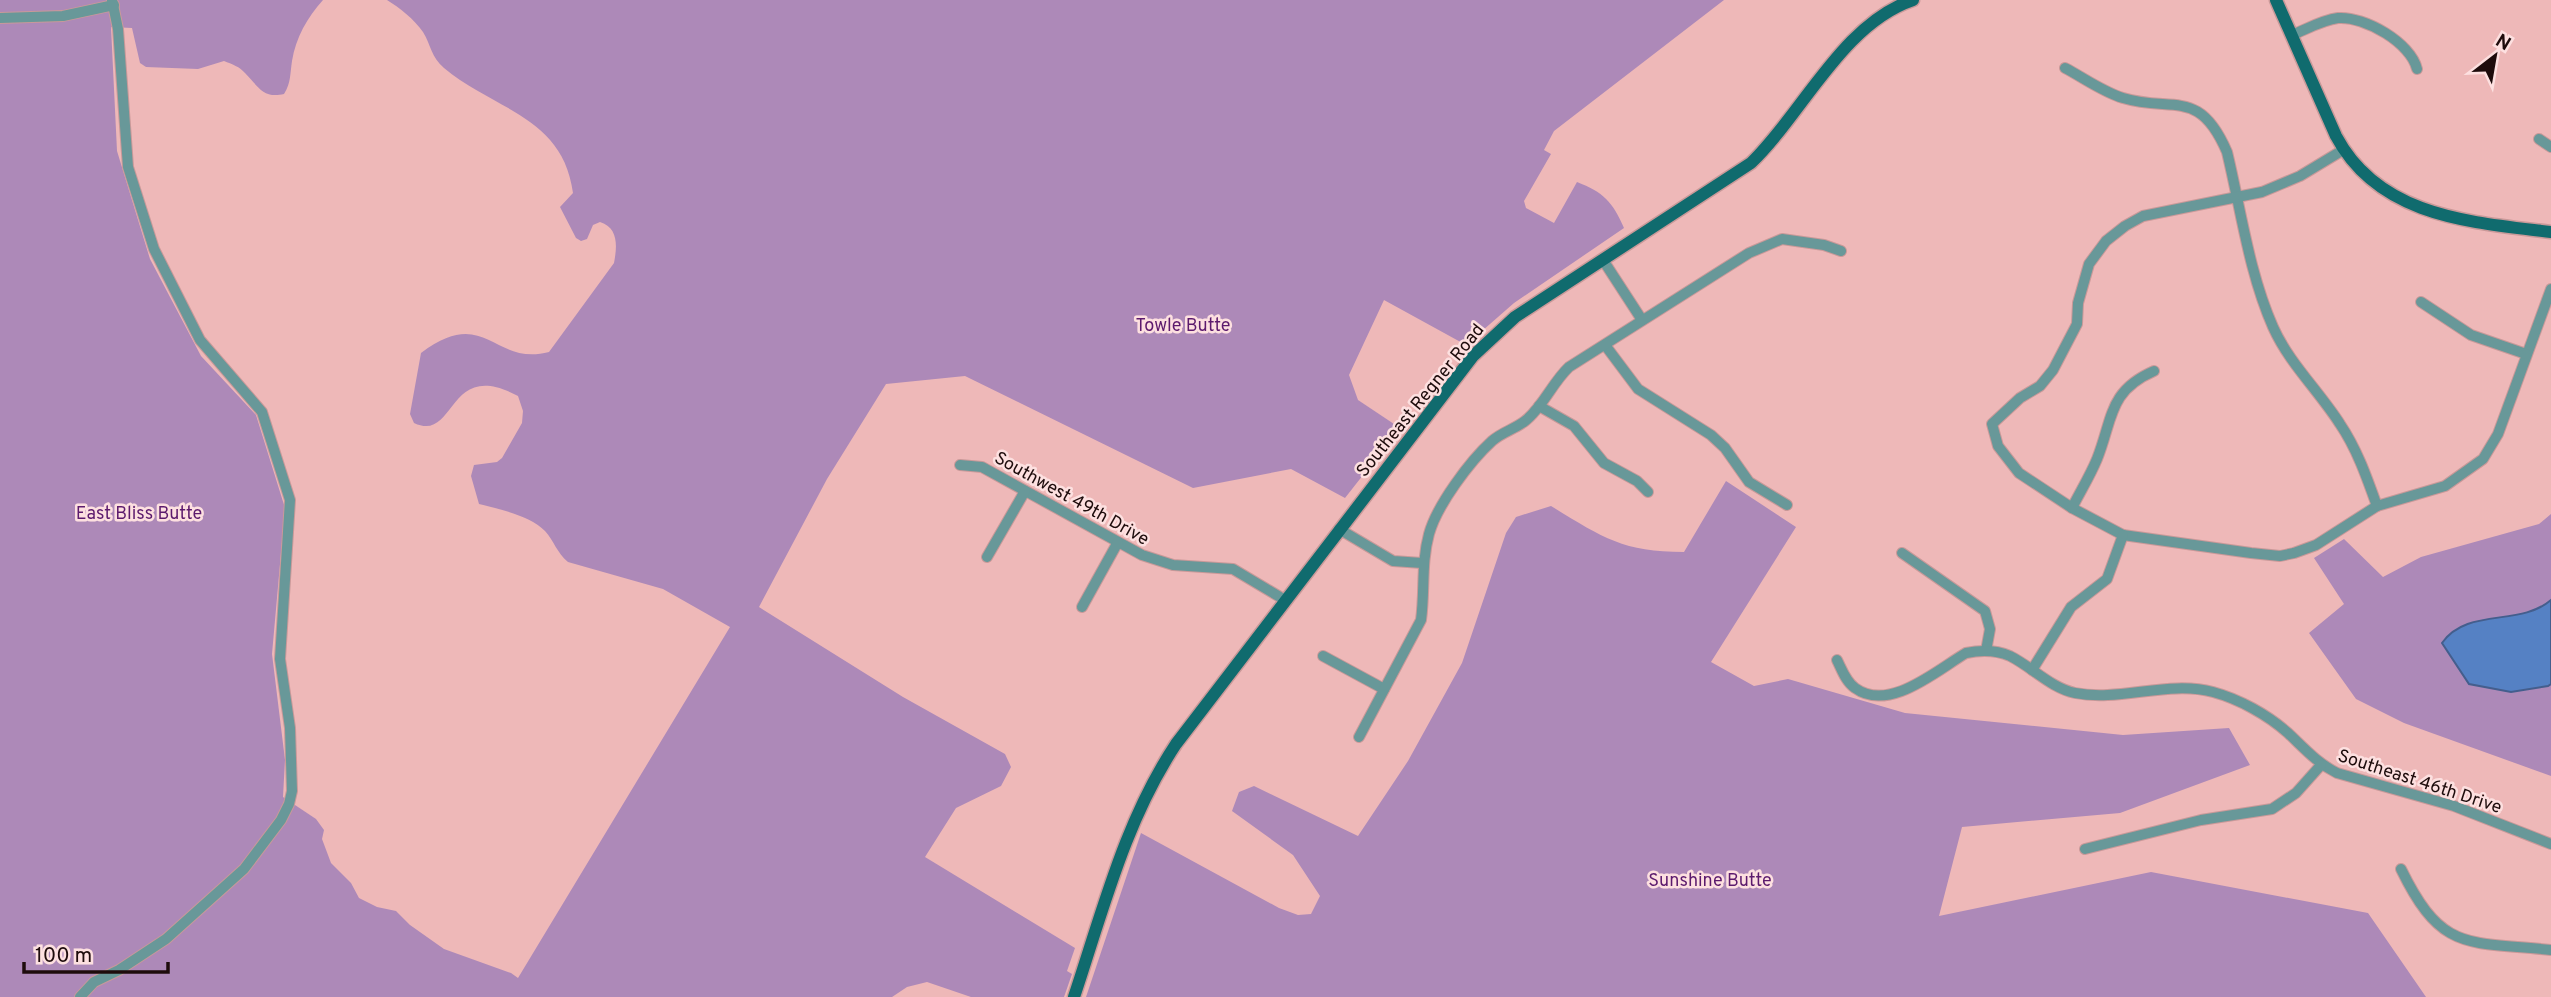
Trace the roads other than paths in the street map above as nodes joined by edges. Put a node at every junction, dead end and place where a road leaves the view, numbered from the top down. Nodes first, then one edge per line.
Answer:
1 (1913, 0) edge
2 (2276, 0) edge
3 (113, 2) edge
4 (0, 18) edge
5 (2292, 35) junction
6 (2065, 68) dead end
7 (2417, 69) dead end
8 (2539, 139) dead end
9 (2551, 148) edge
10 (2343, 150) junction
11 (2239, 199) junction
12 (2551, 232) edge
13 (1841, 251) dead end
14 (1603, 260) junction
15 (2551, 289) edge
16 (2421, 302) dead end
17 (1642, 320) junction
18 (1605, 345) junction
19 (2526, 355) junction
20 (2154, 371) dead end
21 (1539, 407) junction
22 (960, 465) dead end
23 (1025, 491) junction
24 (1648, 492) dead end
25 (1787, 505) dead end
26 (2377, 506) junction
27 (2071, 508) junction
28 (1339, 529) junction
29 (2123, 536) junction
30 (1118, 542) junction
31 (1902, 553) dead end
32 (987, 557) dead end
33 (1422, 564) junction
34 (1285, 600) junction
35 (1082, 607) dead end
36 (1986, 651) junction
37 (1323, 656) dead end
38 (1837, 660) dead end
39 (2032, 670) junction
40 (1384, 689) junction
41 (1359, 737) dead end
42 (2321, 765) junction
43 (2551, 844) edge
44 (2085, 849) dead end
45 (2401, 869) dead end
46 (2551, 950) edge
47 (80, 997) edge
48 (1074, 997) edge

1 - 14 main road, Southeast Regner Road
2 - 5 main road
3 - 4 street
3 - 47 street
5 - 7 street
5 - 10 main road
6 - 11 street
8 - 9 street
10 - 11 street
10 - 12 main road
11 - 26 street
11 - 27 street
13 - 17 street
14 - 17 street
14 - 28 main road, Southeast Regner Road
15 - 19 street
16 - 19 street
17 - 18 street
18 - 21 street
18 - 25 street
19 - 26 street
20 - 27 street
21 - 24 street
21 - 33 street
22 - 23 street, Southwest 49th Drive
23 - 30 street, Southwest 49th Drive
23 - 32 street
26 - 29 street
27 - 29 street
28 - 33 street
28 - 34 main road, Southeast Regner Road
29 - 39 street
30 - 34 street, Southwest 49th Drive
30 - 35 street
31 - 36 street
33 - 40 street
34 - 48 main road, Southeast Regner Road
36 - 38 street
36 - 39 street, Southeast 46th Drive
37 - 40 street
39 - 42 street, Southeast 46th Drive
40 - 41 street
42 - 43 street, Southeast 46th Drive
42 - 44 street
45 - 46 street

